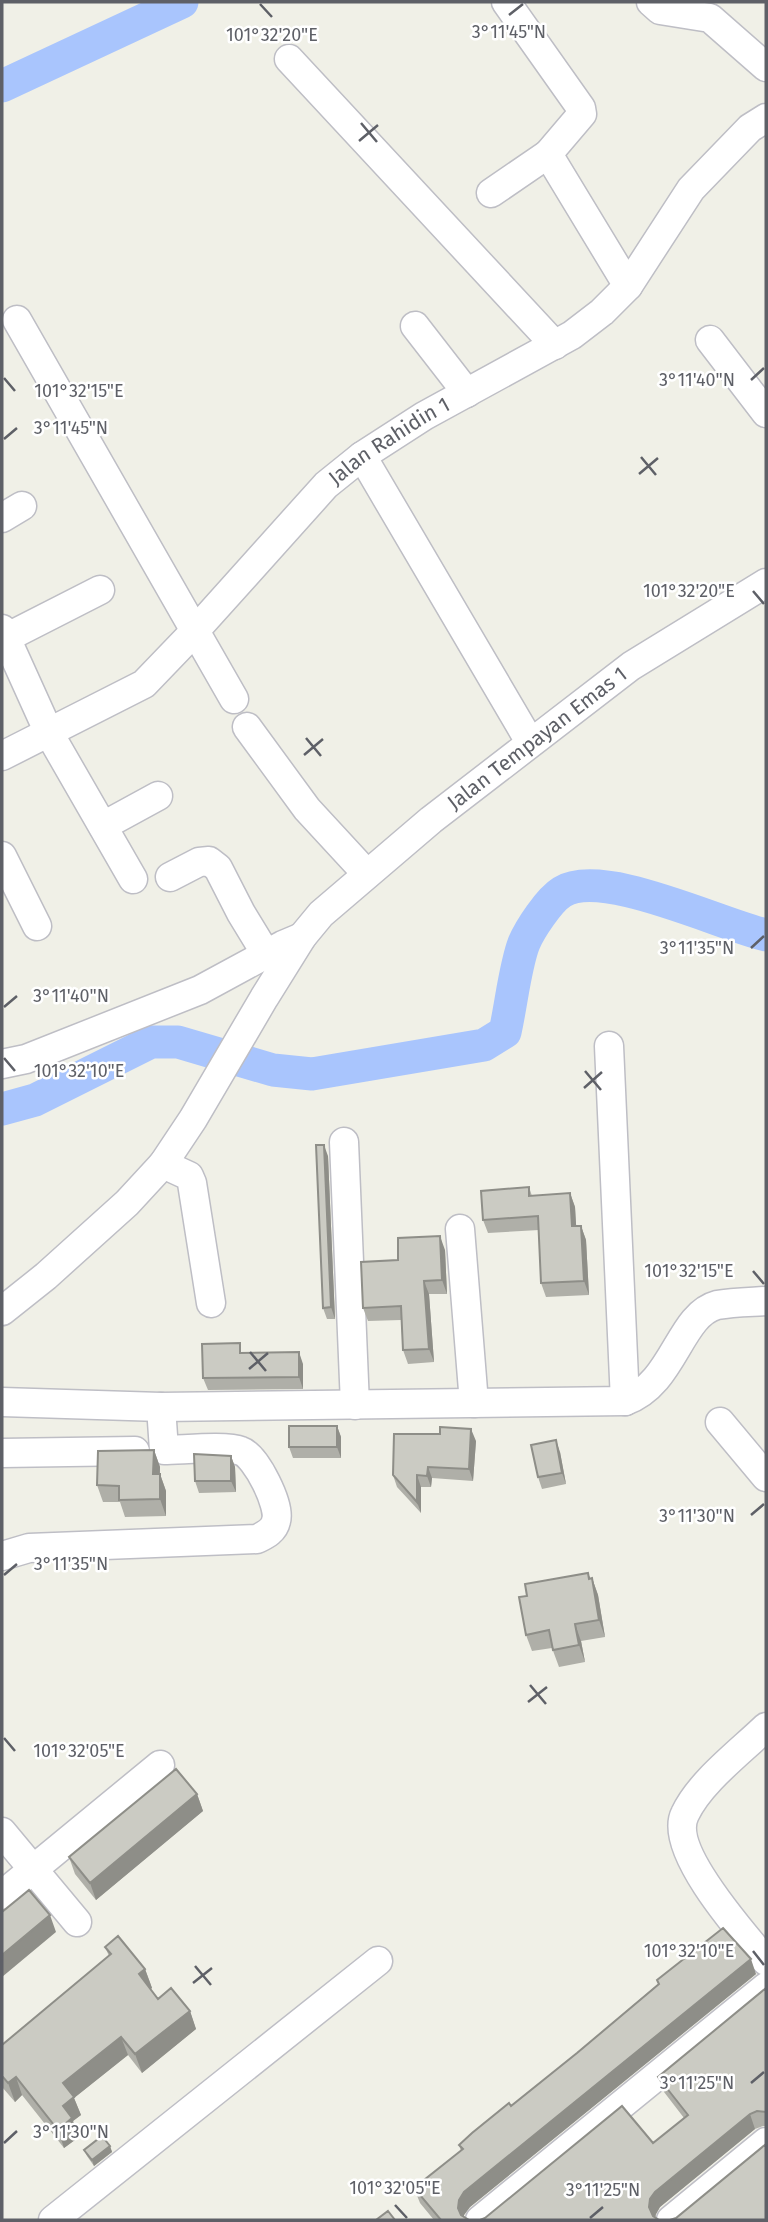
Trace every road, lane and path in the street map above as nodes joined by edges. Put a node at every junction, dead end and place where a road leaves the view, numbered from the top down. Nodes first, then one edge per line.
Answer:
1 (506, 2) edge
2 (651, 2) edge
3 (289, 59) dead end
4 (766, 67) edge
5 (766, 118) edge
6 (548, 154) junction
7 (491, 193) dead end
8 (628, 286) junction
9 (17, 320) dead end
10 (415, 326) dead end
11 (710, 340) dead end
12 (555, 345) junction
13 (467, 393) junction
14 (766, 413) edge
15 (362, 456) junction
16 (766, 583) edge
17 (100, 590) dead end
18 (194, 632) junction
19 (3, 635) edge
20 (234, 699) dead end
21 (247, 727) dead end
22 (49, 733) junction
23 (530, 742) junction
24 (2, 756) edge
25 (158, 796) dead end
26 (103, 826) junction
27 (2, 856) edge
28 (367, 874) junction
29 (170, 877) dead end
30 (133, 879) dead end
31 (37, 926) dead end
32 (302, 937) junction
33 (266, 954) junction
34 (609, 1046) dead end
35 (2, 1064) edge
36 (344, 1142) dead end
37 (163, 1164) junction
38 (460, 1229) dead end
39 (766, 1301) edge
40 (211, 1303) dead end
41 (2, 1309) edge
42 (625, 1401) junction
43 (2, 1402) edge
44 (474, 1403) junction
45 (355, 1405) junction
46 (161, 1407) junction
47 (720, 1422) dead end
48 (164, 1450) junction
49 (2, 1453) edge
50 (766, 1477) edge
51 (2, 1556) edge
52 (766, 1727) edge
53 (160, 1765) dead end
54 (2, 1832) edge
55 (33, 1870) junction
56 (2, 1895) edge
57 (78, 1922) dead end
58 (378, 1961) dead end
59 (766, 1961) edge
60 (766, 1987) edge
61 (766, 2142) edge
62 (53, 2220) edge
63 (480, 2220) edge
64 (671, 2220) edge

1 - 6 street
2 - 4 street
3 - 12 street
5 - 8 street, Jalan Rahidin 1
6 - 7 street
6 - 8 street
8 - 12 street, Jalan Rahidin 1
9 - 18 street
10 - 13 street
11 - 14 street
12 - 13 street, Jalan Rahidin 1
13 - 15 street, Jalan Rahidin 1
15 - 18 street, Jalan Rahidin 1
15 - 23 street
16 - 23 street, Jalan Tempayan Emas 1
17 - 19 street
18 - 20 street
18 - 22 street, Jalan Rahidin 1
19 - 22 street
21 - 28 street
22 - 24 street, Jalan Rahidin 1
22 - 26 street
23 - 28 street, Jalan Tempayan Emas 1
25 - 26 street
26 - 30 street
27 - 31 street
28 - 32 street, Jalan Tempayan Emas 1
29 - 33 street
32 - 33 street
32 - 37 street, Jalan Tempayan Emas 1
33 - 35 street
34 - 42 street
36 - 45 street
37 - 40 street
37 - 41 street, Jalan Tempayan Emas 1
38 - 44 street
39 - 42 street
42 - 44 street
43 - 46 street
44 - 45 street
45 - 46 street
46 - 48 street
47 - 50 street
48 - 49 street
48 - 51 street
52 - 59 street
53 - 55 street
54 - 55 street
55 - 56 street
55 - 57 street
58 - 62 street
60 - 63 street
61 - 64 street

